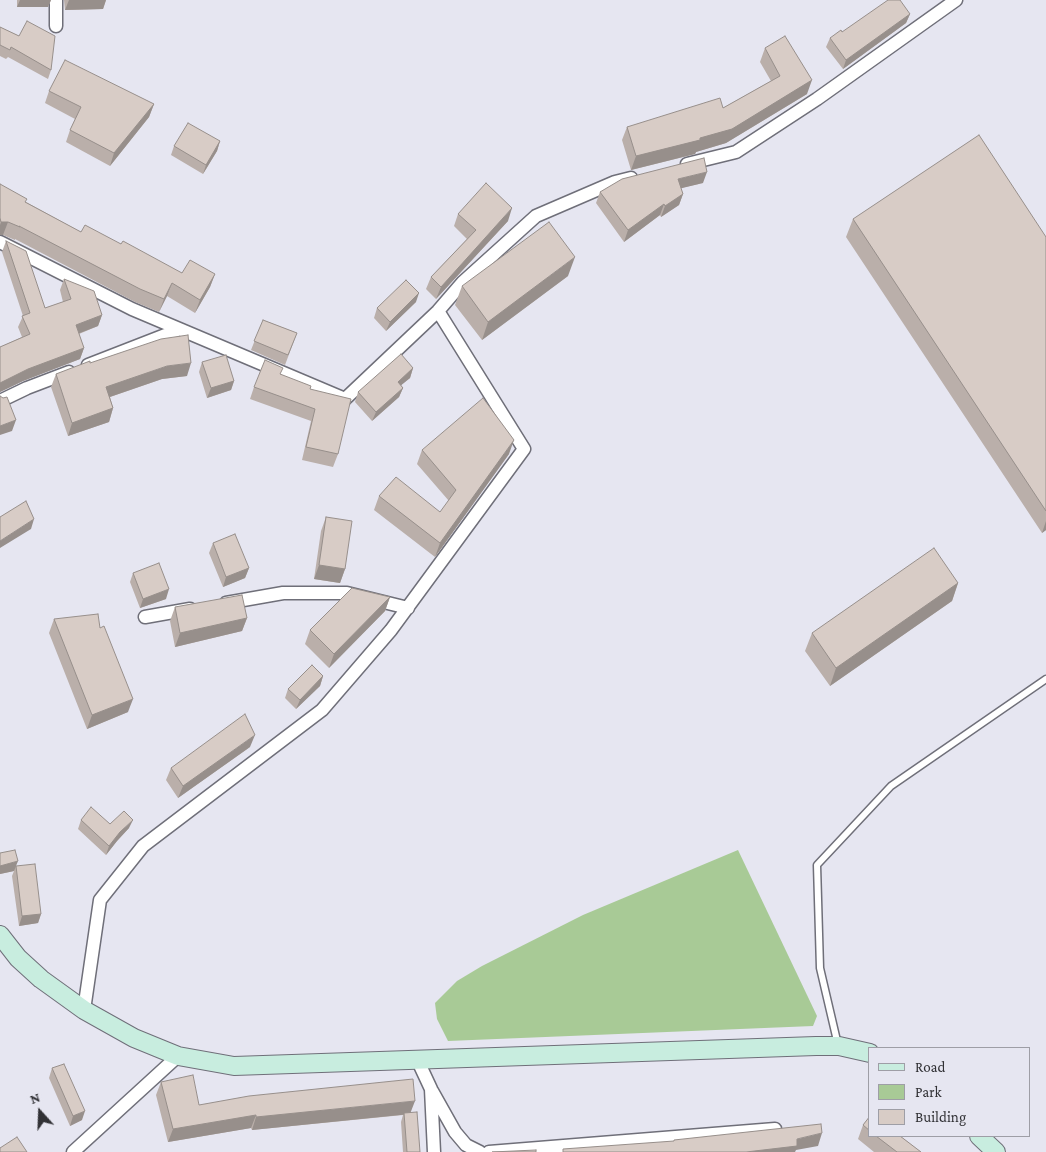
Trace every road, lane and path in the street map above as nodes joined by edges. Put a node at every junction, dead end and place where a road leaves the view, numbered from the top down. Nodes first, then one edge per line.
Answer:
1 (56, 0) edge
2 (956, 0) edge
3 (56, 26) dead end
4 (671, 168) edge
5 (643, 175) edge
6 (0, 242) edge
7 (438, 311) junction
8 (178, 330) junction
9 (0, 401) edge
10 (216, 604) edge
11 (198, 608) edge
12 (408, 608) junction
13 (145, 617) dead end
14 (1046, 679) edge
15 (0, 935) edge
16 (84, 1010) junction
17 (839, 1046) junction
18 (868, 1053) edge
19 (178, 1056) junction
20 (417, 1060) junction
21 (431, 1089) junction
22 (785, 1129) edge
23 (980, 1137) edge
24 (73, 1152) edge
25 (434, 1152) edge
26 (480, 1152) edge
27 (488, 1152) edge
28 (996, 1152) edge

1 - 3 street
2 - 4 street
5 - 7 street
6 - 8 street
7 - 8 street
7 - 12 street
8 - 9 street
10 - 12 street
11 - 13 street
12 - 16 street
14 - 17 lane
15 - 16 main road
16 - 19 main road
17 - 18 main road
17 - 20 main road
19 - 20 main road
19 - 24 street
20 - 21 street
21 - 25 street
21 - 26 street
22 - 27 street
23 - 28 main road

